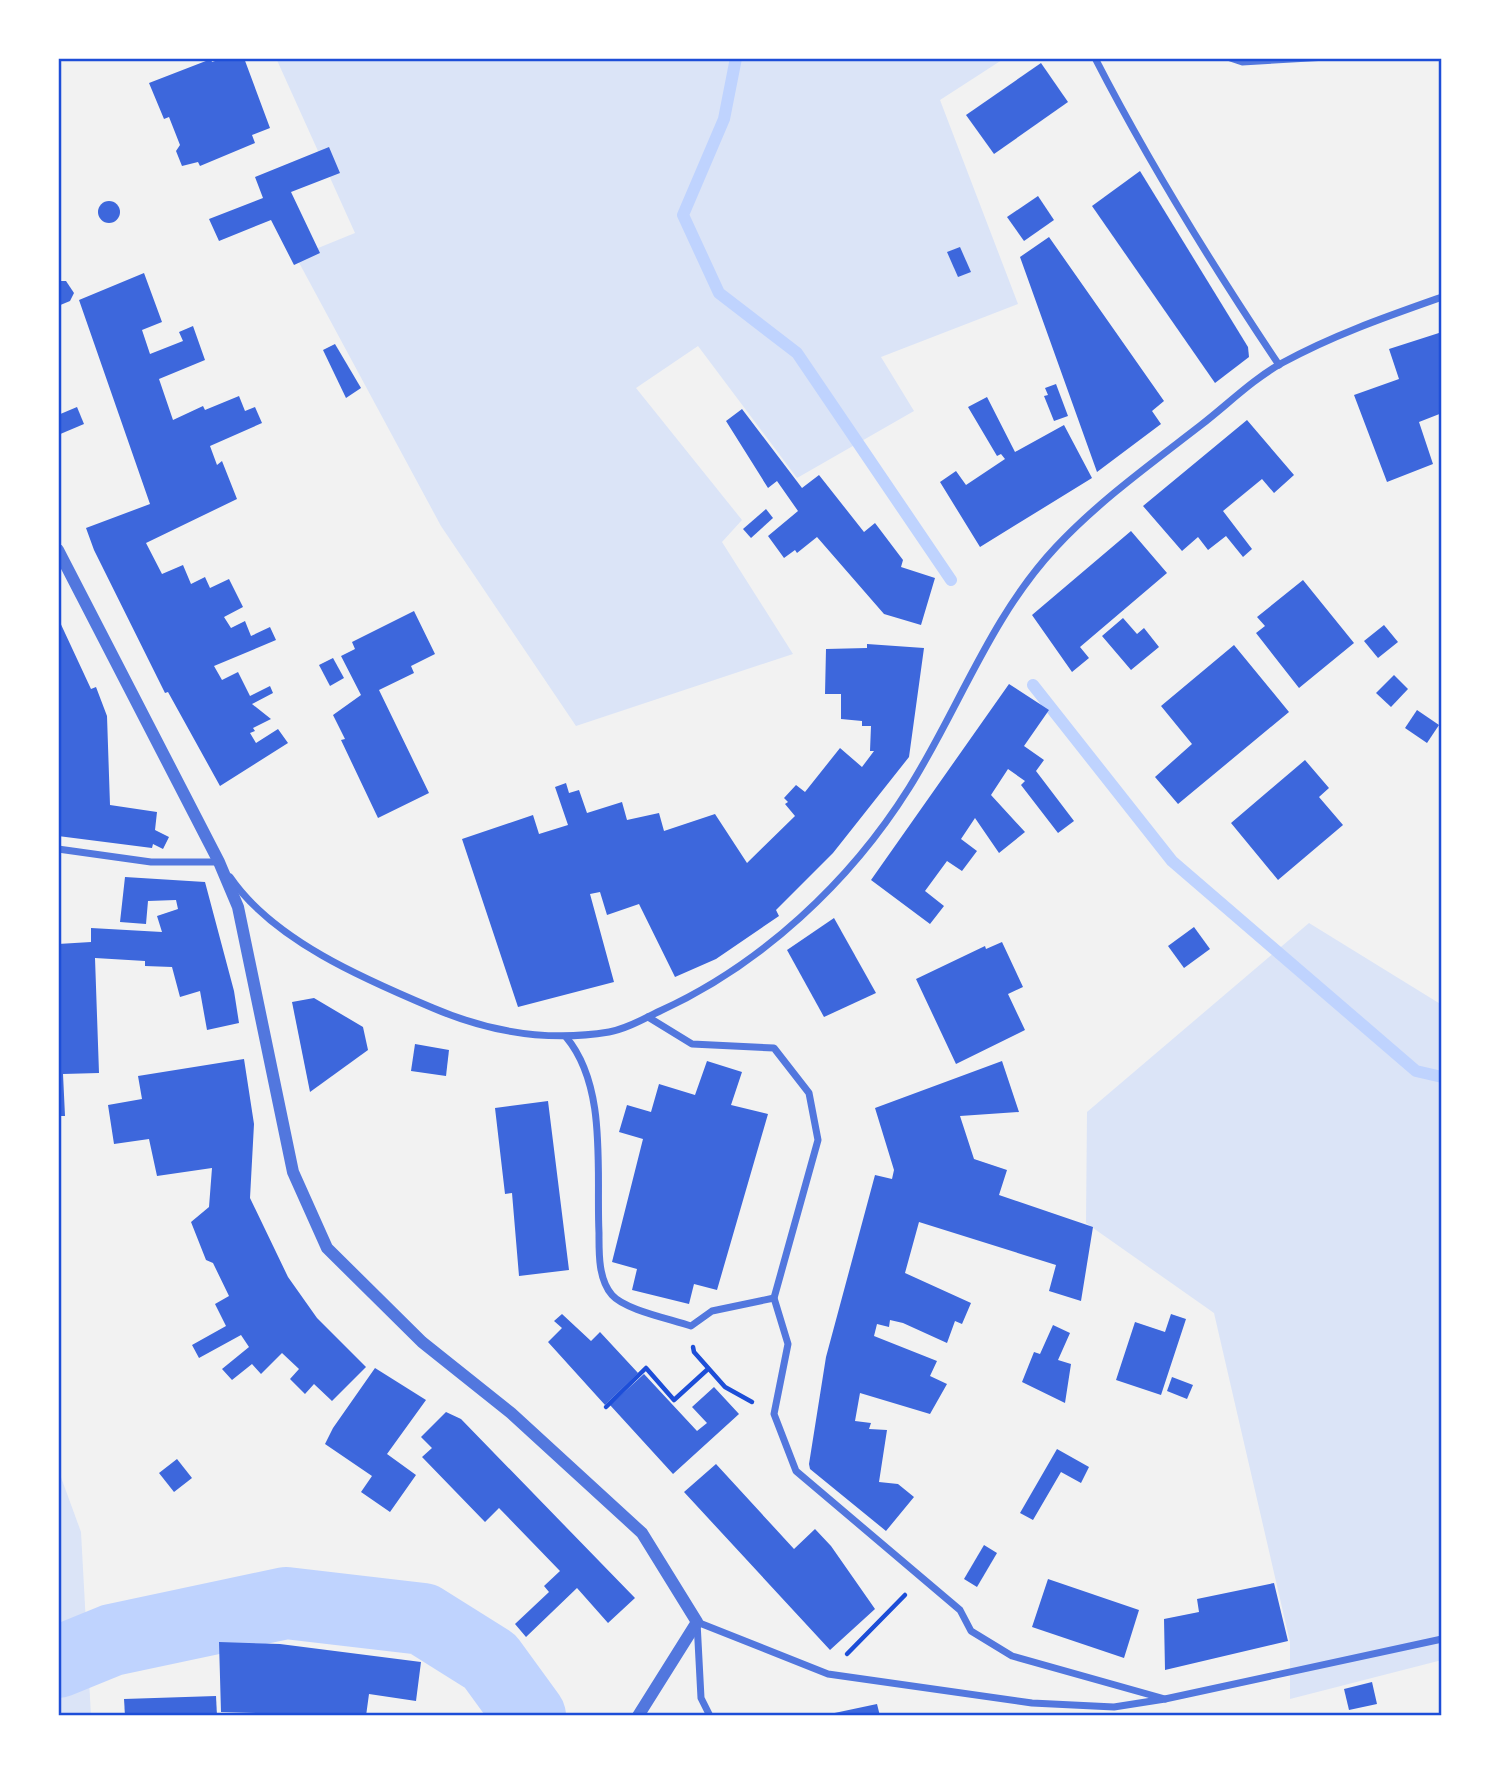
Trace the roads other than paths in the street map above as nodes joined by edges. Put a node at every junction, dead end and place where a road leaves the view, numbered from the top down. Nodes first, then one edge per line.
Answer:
1 (1095, 58) edge
2 (1227, 58) edge
3 (1327, 58) edge
4 (1442, 297) edge
5 (1279, 365) junction
6 (58, 550) edge
7 (58, 849) edge
8 (219, 862) junction
9 (648, 1017) junction
10 (566, 1037) junction
11 (774, 1298) junction
12 (697, 1622) junction
13 (1442, 1639) edge
14 (1165, 1699) junction
15 (638, 1716) edge
16 (710, 1716) edge

1 - 5 street
2 - 3 lane
4 - 5 street
5 - 9 street
6 - 8 street
7 - 8 street
8 - 10 street
8 - 12 street
9 - 10 street
9 - 11 street
10 - 11 street
11 - 14 street
12 - 14 street
12 - 15 street
12 - 16 street
13 - 14 street

